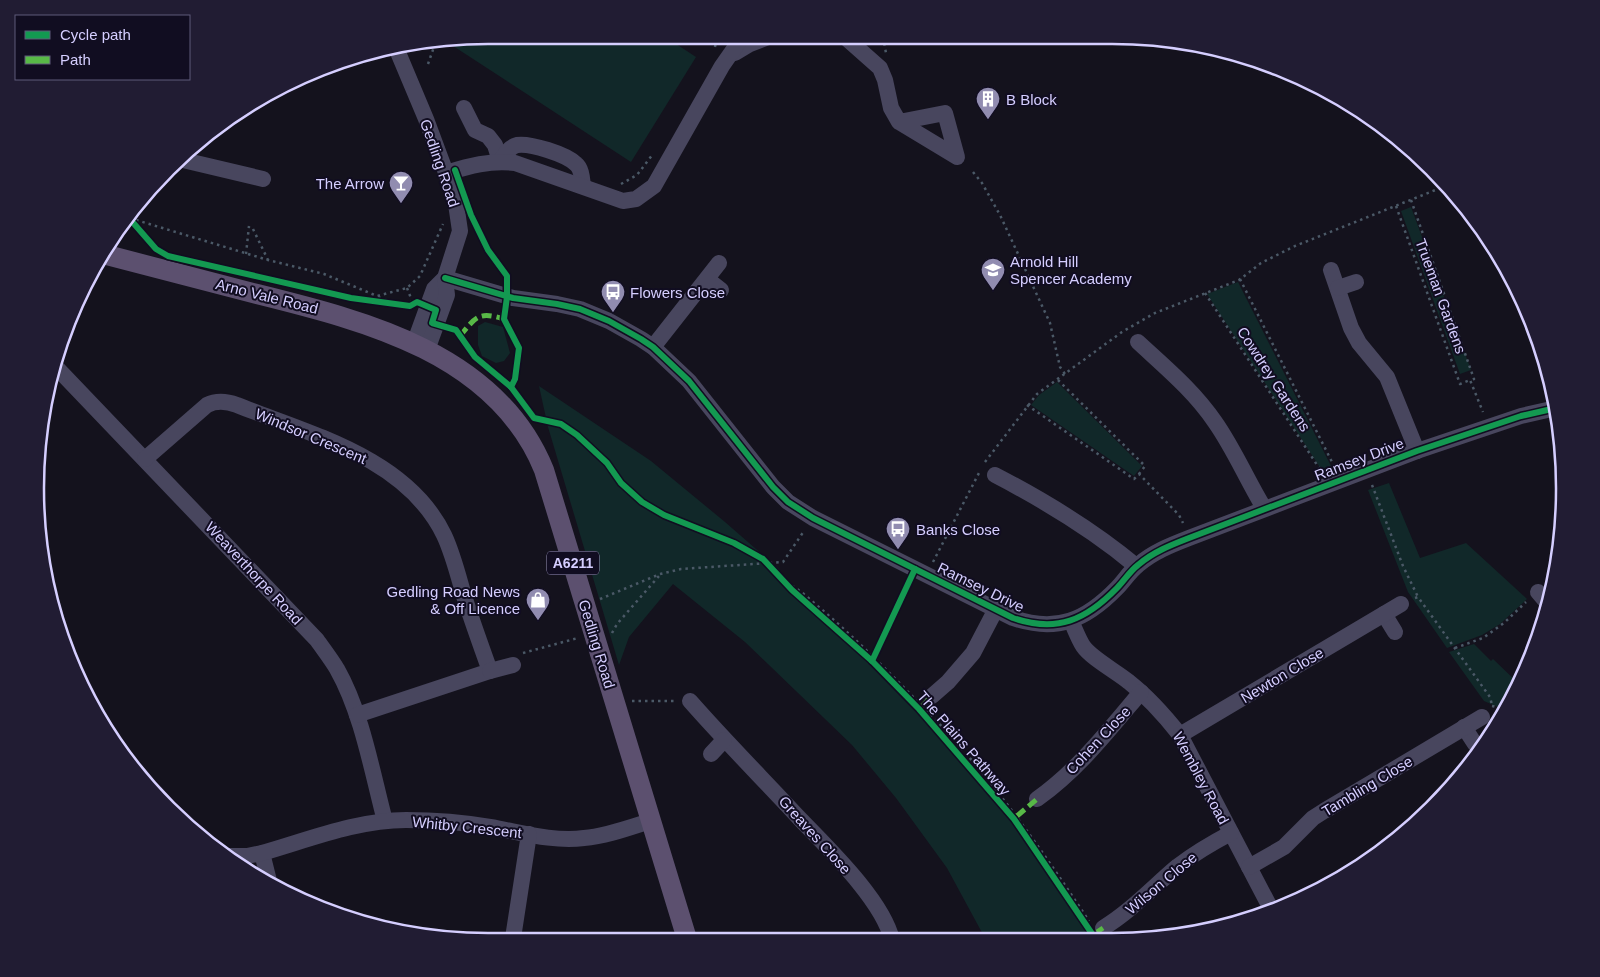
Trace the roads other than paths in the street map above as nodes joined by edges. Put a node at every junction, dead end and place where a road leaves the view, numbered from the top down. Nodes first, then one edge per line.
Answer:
1 (738, 44) edge
2 (750, 44) edge
3 (853, 44) edge
4 (399, 53) edge
5 (729, 57) junction
6 (464, 108) dead end
7 (899, 122) dead end
8 (188, 161) edge
9 (500, 161) junction
10 (446, 173) junction
11 (263, 179) dead end
12 (583, 186) junction
13 (110, 256) edge
14 (719, 263) dead end
15 (1331, 270) dead end
16 (445, 278) junction
17 (707, 279) junction
18 (1356, 282) dead end
19 (1338, 288) junction
20 (721, 290) dead end
21 (1138, 342) dead end
22 (420, 347) junction
23 (653, 347) junction
24 (60, 371) edge
25 (1549, 410) edge
26 (1417, 451) junction
27 (145, 459) junction
28 (995, 475) dead end
29 (1264, 508) junction
30 (1136, 566) junction
31 (1538, 592) road end
32 (1543, 597) edge
33 (1401, 604) road end
34 (996, 609) junction
35 (1384, 614) junction
36 (1071, 621) junction
37 (1395, 632) dead end
38 (513, 665) road end
39 (490, 672) junction
40 (1141, 692) junction
41 (690, 701) road end
42 (925, 704) road end
43 (1487, 711) road end
44 (356, 715) junction
45 (1464, 728) junction
46 (1180, 735) junction
47 (724, 740) junction
48 (1475, 744) dead end
49 (711, 754) dead end
50 (1037, 799) dead end
51 (385, 821) junction
52 (650, 821) junction
53 (1231, 833) junction
54 (529, 834) junction
55 (262, 853) junction
56 (238, 856) edge
57 (1249, 867) junction
58 (267, 875) edge
59 (1269, 904) edge
60 (1094, 926) road end
61 (515, 933) edge
62 (685, 933) edge
63 (889, 933) edge

1 - 5 street
2 - 5 street
3 - 7 street
4 - 10 street, Gedling Road
5 - 12 street
6 - 9 street
8 - 11 street
9 - 10 street
9 - 12 street
9 - 12 street
10 - 16 street, Gedling Road
13 - 22 main road, Arno Vale Road / A6211
14 - 17 street
15 - 19 street
16 - 22 street, Gedling Road
16 - 23 street, Ramsey Drive
17 - 20 street
17 - 23 street
18 - 19 street
19 - 26 street
21 - 29 street
22 - 52 main road, Gedling Road / A6211
23 - 34 street, Ramsey Drive
24 - 27 street, Weaverthorpe Road
25 - 26 street, Ramsey Drive
26 - 29 street, Ramsey Drive
27 - 39 street, Windsor Crescent
27 - 44 street, Weaverthorpe Road
28 - 30 street
29 - 30 street, Ramsey Drive
30 - 36 street, Ramsey Drive
31 - 32 street
33 - 35 street, Newton Close
34 - 36 street, Ramsey Drive
34 - 42 street
35 - 37 street
35 - 46 street, Newton Close
36 - 40 street, Wembley Road
38 - 39 street
39 - 44 street
40 - 46 street, Wembley Road
40 - 50 street, Cohen Close
41 - 47 street, Greaves Close
43 - 45 street, Tambling Close
44 - 51 street, Weaverthorpe Road
45 - 48 street
45 - 57 street, Tambling Close
46 - 53 street, Wembley Road
47 - 49 street
47 - 63 street, Greaves Close
51 - 54 street, Whitby Crescent
51 - 55 street, Whitby Crescent
52 - 54 street, Whitby Crescent
52 - 62 main road, Gedling Road / A6211
53 - 57 street, Wembley Road
53 - 60 street, Wilson Close
54 - 61 street
55 - 56 street, Whitby Crescent
55 - 58 street
57 - 59 street, Wembley Road

